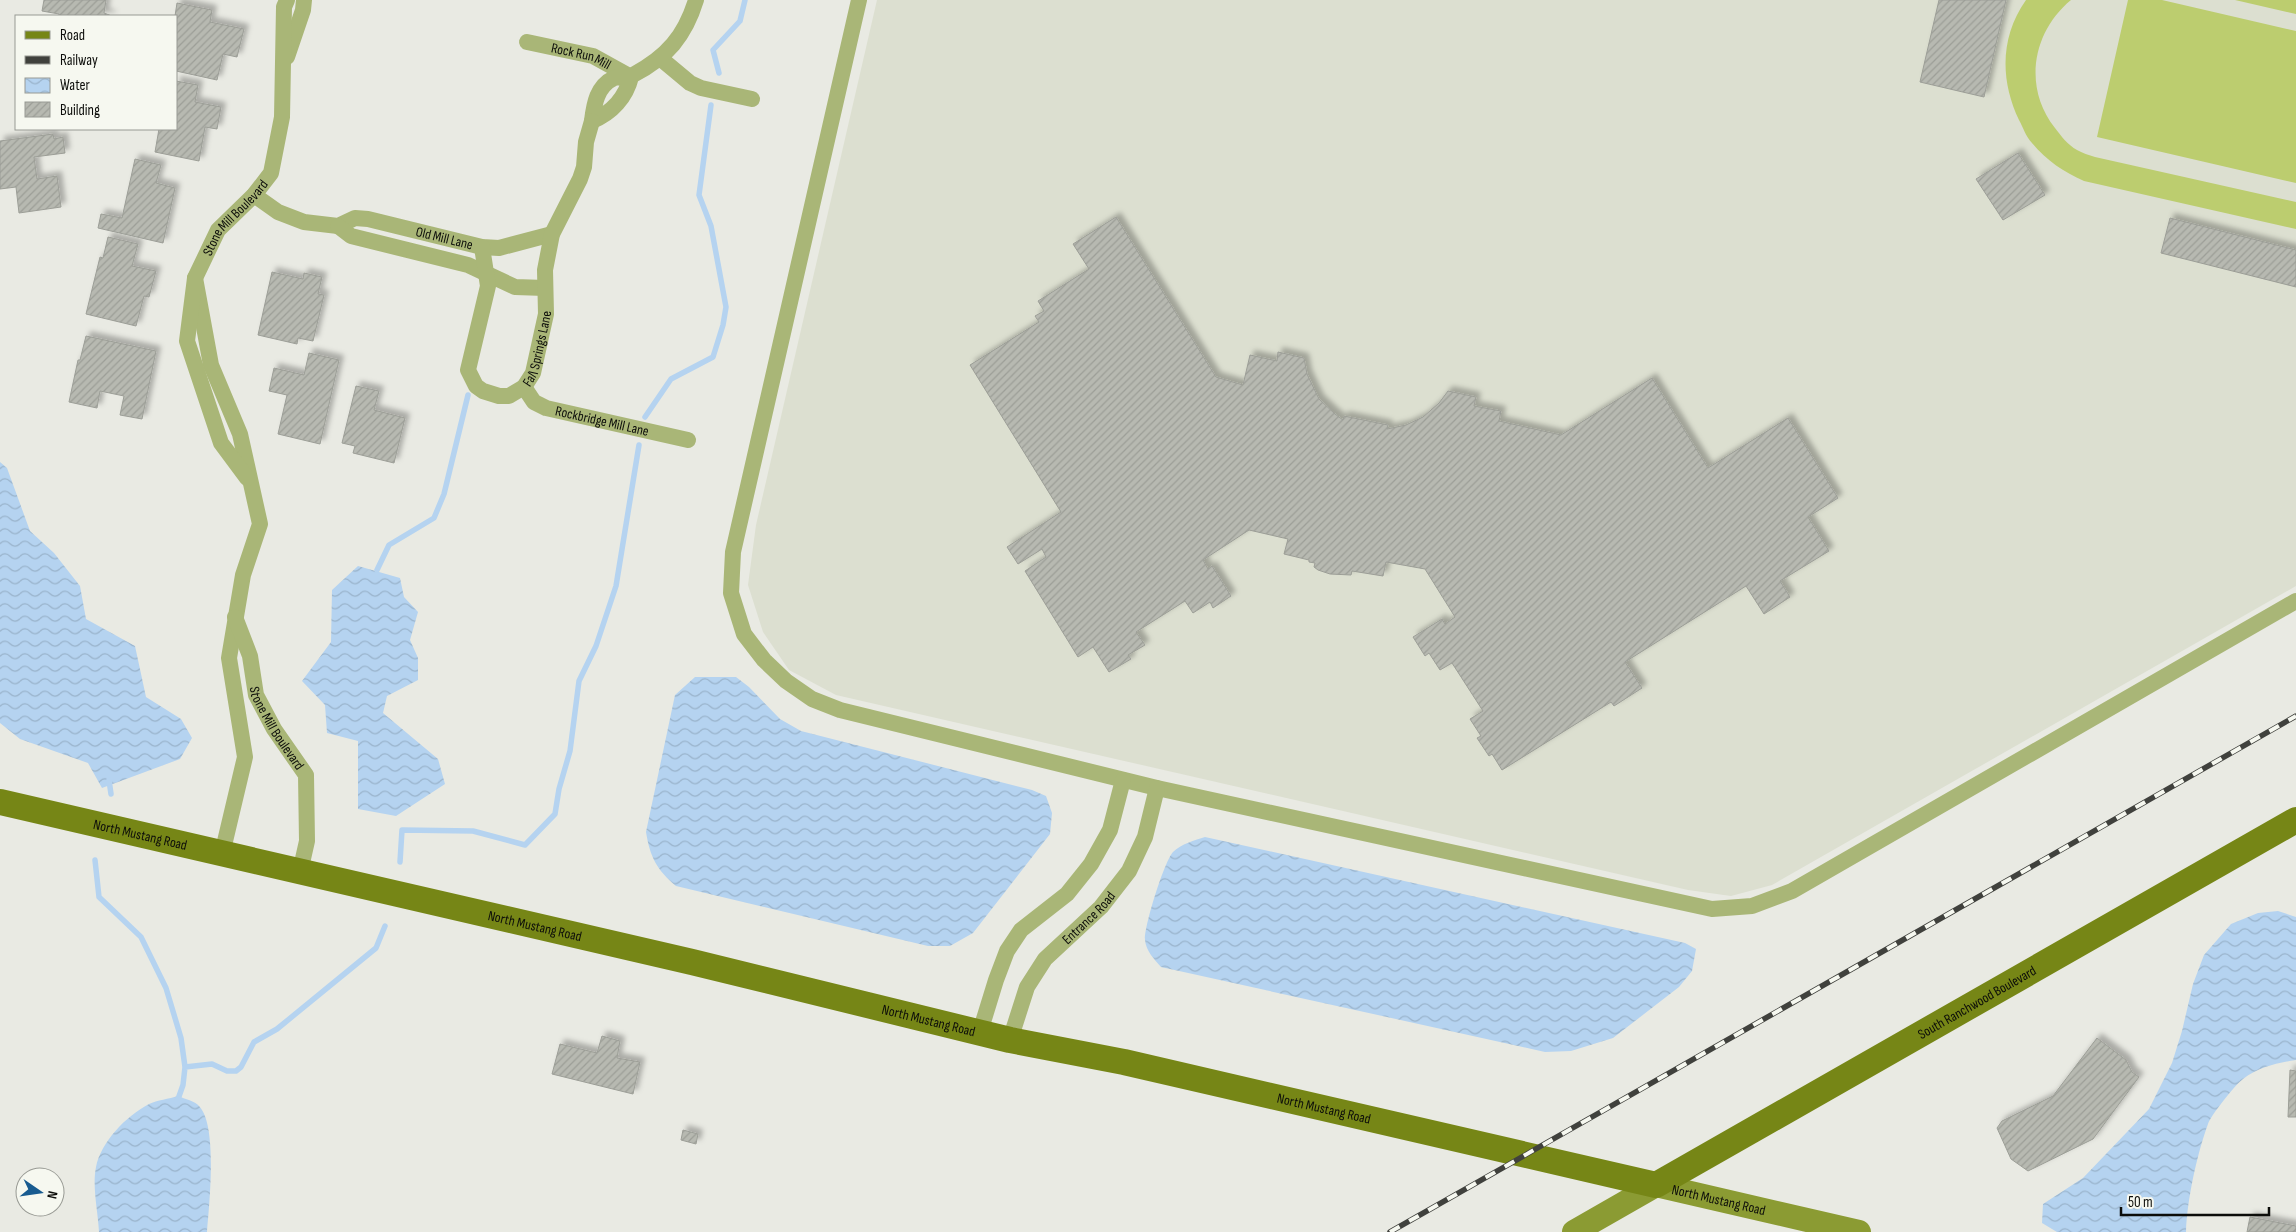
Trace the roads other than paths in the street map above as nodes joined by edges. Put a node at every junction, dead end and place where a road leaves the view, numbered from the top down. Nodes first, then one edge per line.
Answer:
1 (287, 0) edge
2 (304, 0) edge
3 (696, 0) edge
4 (858, 0) edge
5 (527, 42) dead end
6 (660, 58) junction
7 (282, 70) junction
8 (631, 77) junction
9 (752, 99) dead end
10 (254, 196) junction
11 (338, 226) junction
12 (552, 234) junction
13 (482, 247) junction
14 (488, 274) junction
15 (195, 278) junction
16 (545, 288) junction
17 (524, 388) junction
18 (222, 390) junction
19 (206, 397) junction
20 (688, 440) dead end
21 (249, 482) junction
22 (2296, 601) edge
23 (234, 615) junction
24 (266, 715) junction
25 (240, 721) junction
26 (1123, 780) junction
27 (1158, 788) junction
28 (0, 802) edge
29 (2296, 820) edge
30 (222, 854) junction
31 (300, 872) junction
32 (980, 1032) junction
33 (1010, 1040) junction
34 (1656, 1185) junction
35 (1574, 1232) edge
36 (1859, 1232) edge

1 - 7 street, Stone Mill Boulevard
2 - 7 street, Stone Mill Boulevard
3 - 6 street, Fall Springs Lane
4 - 26 street
5 - 8 street, Rock Run Mill
6 - 8 street, Fall Springs Lane
6 - 9 street
7 - 10 street, Stone Mill Boulevard
8 - 12 street, Fall Springs Lane
10 - 11 street, Old Mill Lane
10 - 15 street, Stone Mill Boulevard
11 - 13 street, Old Mill Lane
11 - 14 street, Old Mill Lane
12 - 13 street, Old Mill Lane
12 - 16 street, Fall Springs Lane
13 - 14 street, Fall Springs Lane
14 - 16 street, Old Mill Lane
14 - 17 street, Fall Springs Lane
15 - 18 street, Stone Mill Boulevard
15 - 19 street, Stone Mill Boulevard
16 - 17 street, Fall Springs Lane
17 - 20 street, Rockbridge Mill Lane
18 - 19 street
18 - 21 street, Stone Mill Boulevard
19 - 21 street, Stone Mill Boulevard
21 - 23 street, Stone Mill Boulevard
22 - 27 street
23 - 24 street, Stone Mill Boulevard
23 - 25 street, Stone Mill Boulevard
24 - 25 street
24 - 31 street, Stone Mill Boulevard
25 - 30 street, Stone Mill Boulevard
26 - 27 street
26 - 32 street
27 - 33 street, Entrance Road
28 - 30 main road, North Mustang Road
29 - 34 main road, South Ranchwood Boulevard
30 - 31 main road, North Mustang Road
31 - 32 main road, North Mustang Road
32 - 33 main road, North Mustang Road
33 - 34 main road, North Mustang Road
34 - 35 main road
34 - 36 main road, North Mustang Road

